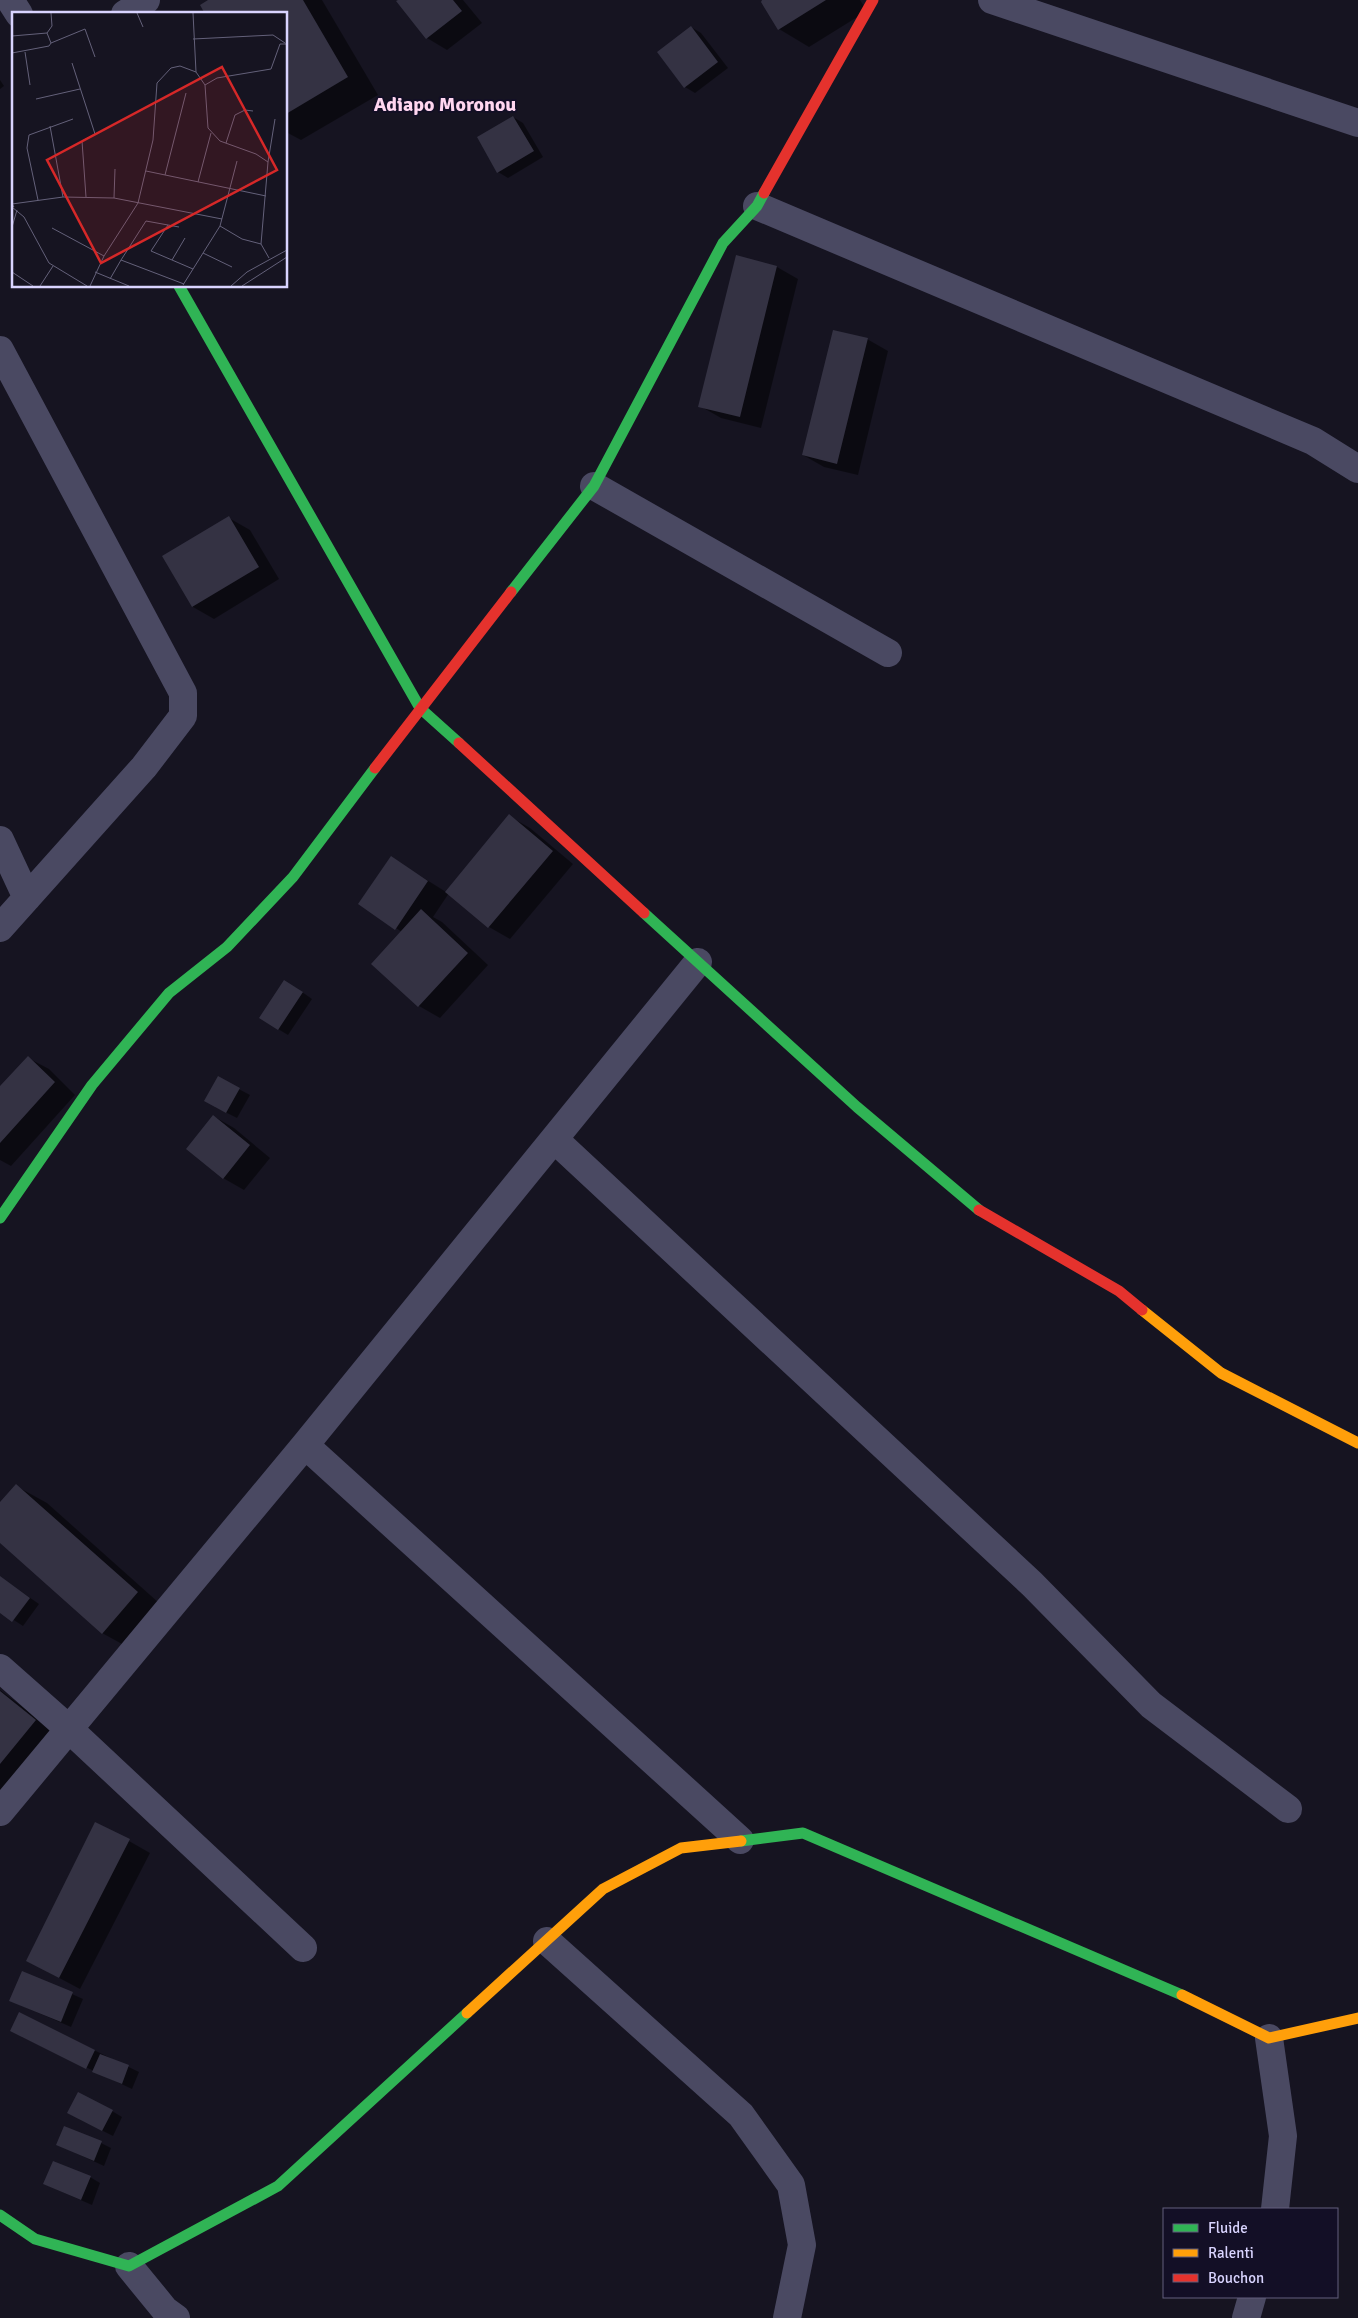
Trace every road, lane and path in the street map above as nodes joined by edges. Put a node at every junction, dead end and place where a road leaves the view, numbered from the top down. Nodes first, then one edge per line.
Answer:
1 (10, 0) edge
2 (146, 0) edge
3 (873, 0) edge
4 (992, 0) edge
5 (18, 12) edge
6 (128, 12) edge
7 (1358, 123) edge
8 (757, 206) junction
9 (180, 288) edge
10 (0, 350) edge
11 (1358, 469) edge
12 (594, 486) junction
13 (888, 653) dead end
14 (420, 708) junction
15 (0, 840) edge
16 (27, 898) junction
17 (0, 928) edge
18 (698, 962) junction
19 (554, 1139) junction
20 (0, 1218) edge
21 (1358, 1443) edge
22 (305, 1445) junction
23 (0, 1668) edge
24 (69, 1729) junction
25 (1288, 1809) dead end
26 (0, 1812) edge
27 (740, 1840) junction
28 (547, 1941) junction
29 (303, 1948) dead end
30 (1358, 2018) edge
31 (1269, 2038) junction
32 (1275, 2208) edge
33 (0, 2215) edge
34 (129, 2266) junction
35 (1252, 2298) edge
36 (176, 2318) edge
37 (787, 2318) edge
38 (1246, 2318) edge

1 - 5 street
2 - 6 street
3 - 8 street
4 - 7 street
8 - 11 street
8 - 12 street
9 - 14 street
10 - 16 street
12 - 13 street
12 - 14 street
14 - 18 street
14 - 20 street
15 - 16 street
16 - 17 street
18 - 19 street
18 - 21 street
19 - 22 street
19 - 25 street
22 - 24 street
22 - 27 street
23 - 24 street
24 - 26 street
24 - 29 street
27 - 28 street
27 - 31 street
28 - 34 street
28 - 37 street
30 - 31 street
31 - 32 street
33 - 34 street
34 - 36 street
35 - 38 street

